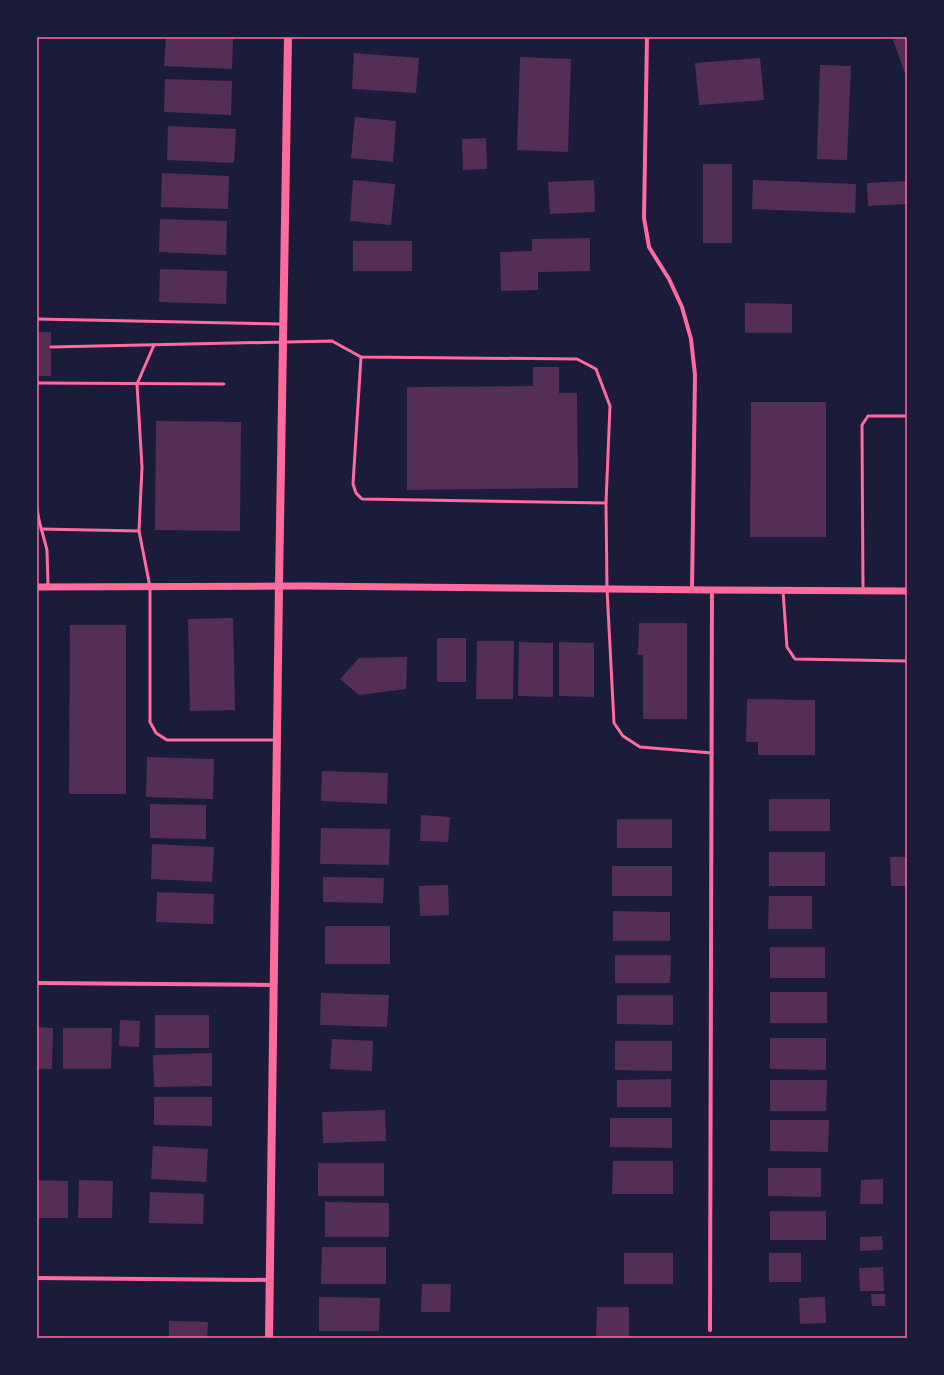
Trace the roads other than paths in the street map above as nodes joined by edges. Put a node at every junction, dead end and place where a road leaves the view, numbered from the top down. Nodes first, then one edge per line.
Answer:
1 (288, 37) edge
2 (647, 37) edge
3 (37, 319) edge
4 (284, 324) junction
5 (284, 342) junction
6 (154, 345) junction
7 (51, 347) dead end
8 (361, 357) junction
9 (37, 383) edge
10 (137, 384) junction
11 (224, 384) dead end
12 (907, 416) edge
13 (606, 503) junction
14 (37, 509) edge
15 (41, 529) junction
16 (140, 532) junction
17 (279, 586) junction
18 (150, 587) junction
19 (37, 588) edge
20 (48, 588) junction
21 (607, 589) junction
22 (692, 590) junction
23 (712, 590) junction
24 (783, 591) junction
25 (863, 591) junction
26 (907, 591) edge
27 (907, 661) edge
28 (277, 740) junction
29 (712, 753) junction
30 (37, 983) edge
31 (274, 985) junction
32 (37, 1278) edge
33 (270, 1280) junction
34 (710, 1330) dead end
35 (269, 1338) edge

1 - 4 main road
2 - 22 street
3 - 4 lane
4 - 5 main road
5 - 6 lane
5 - 8 lane
5 - 17 main road
6 - 7 lane
6 - 10 lane
8 - 13 lane
8 - 13 lane
9 - 10 lane
10 - 11 lane
10 - 16 lane
12 - 25 lane
13 - 21 lane
14 - 15 lane
15 - 16 lane
15 - 20 lane
16 - 18 lane
17 - 18 street
17 - 21 street
17 - 28 main road
18 - 20 street
18 - 28 lane
19 - 20 street
21 - 22 street
21 - 29 lane
22 - 23 street
23 - 24 street
23 - 29 street
24 - 25 street
24 - 27 lane
25 - 26 street
28 - 31 main road
29 - 34 street
30 - 31 street
31 - 33 main road
32 - 33 street
33 - 35 main road

